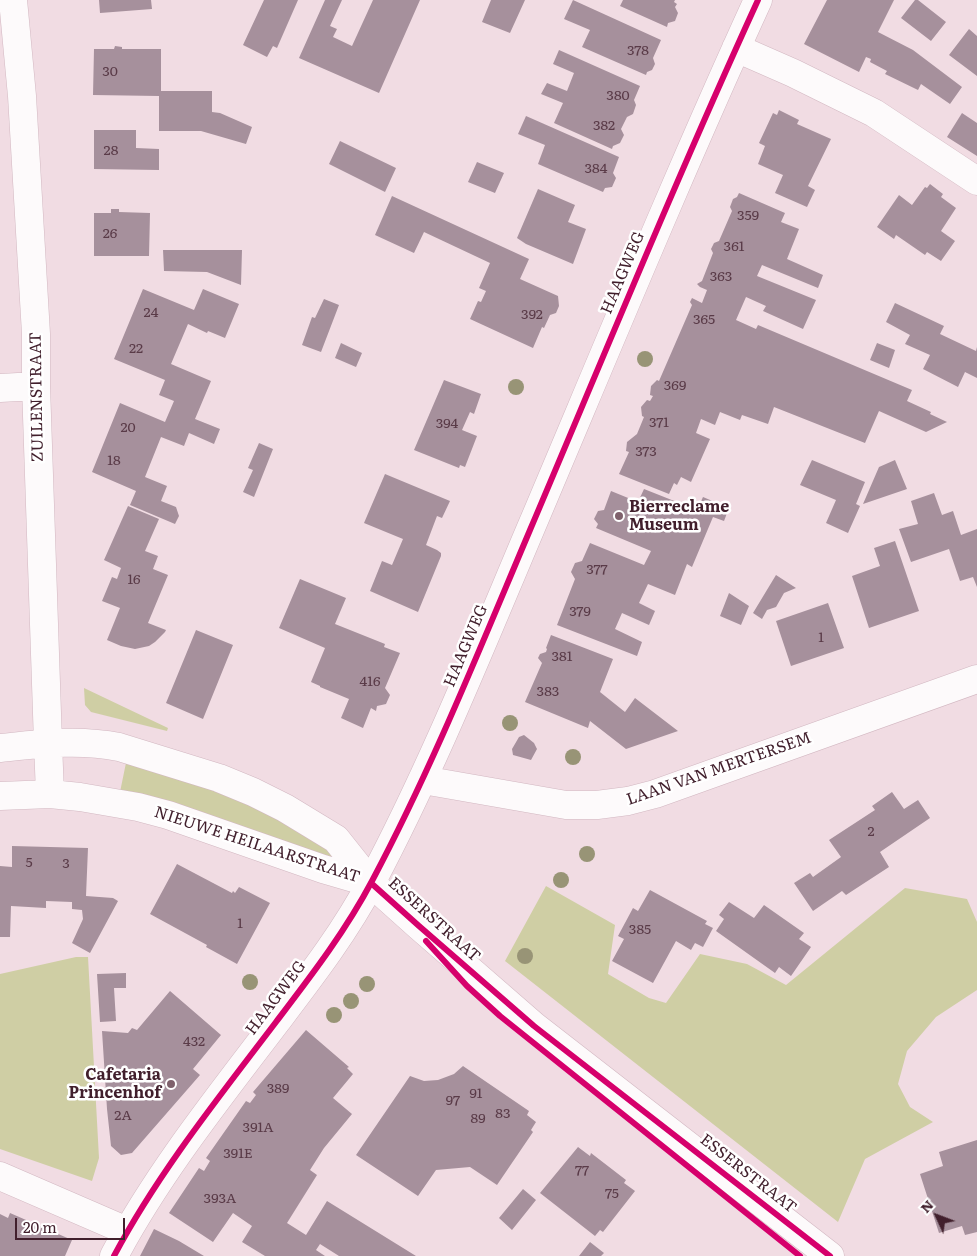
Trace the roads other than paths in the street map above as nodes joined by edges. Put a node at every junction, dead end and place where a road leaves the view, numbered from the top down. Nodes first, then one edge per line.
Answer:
1 (13, 0) edge
2 (758, 0) edge
3 (736, 48) junction
4 (977, 181) edge
5 (36, 386) junction
6 (0, 388) edge
7 (977, 679) edge
8 (48, 743) junction
9 (0, 748) edge
10 (423, 780) junction
11 (50, 794) junction
12 (0, 796) edge
13 (372, 882) junction
14 (0, 1176) edge
15 (127, 1231) junction
16 (114, 1256) edge
17 (830, 1256) edge

1 - 5 street, ZUILENSTRAAT
2 - 3 street, HAAGWEG
3 - 4 street
3 - 10 street, HAAGWEG
5 - 6 street
5 - 8 street, ZUILENSTRAAT
7 - 10 street, LAAN VAN MERTERSEM
8 - 9 street, NIEUWE HEILAARSTRAAT
8 - 11 street, ZUILENSTRAAT
8 - 13 street, NIEUWE HEILAARSTRAAT
10 - 13 street, HAAGWEG
11 - 12 street, NIEUWE HEILAARSTRAAT
11 - 13 street, NIEUWE HEILAARSTRAAT
13 - 15 street, HAAGWEG
13 - 17 street, ESSERSTRAAT
14 - 15 street
15 - 16 street, HAAGWEG

